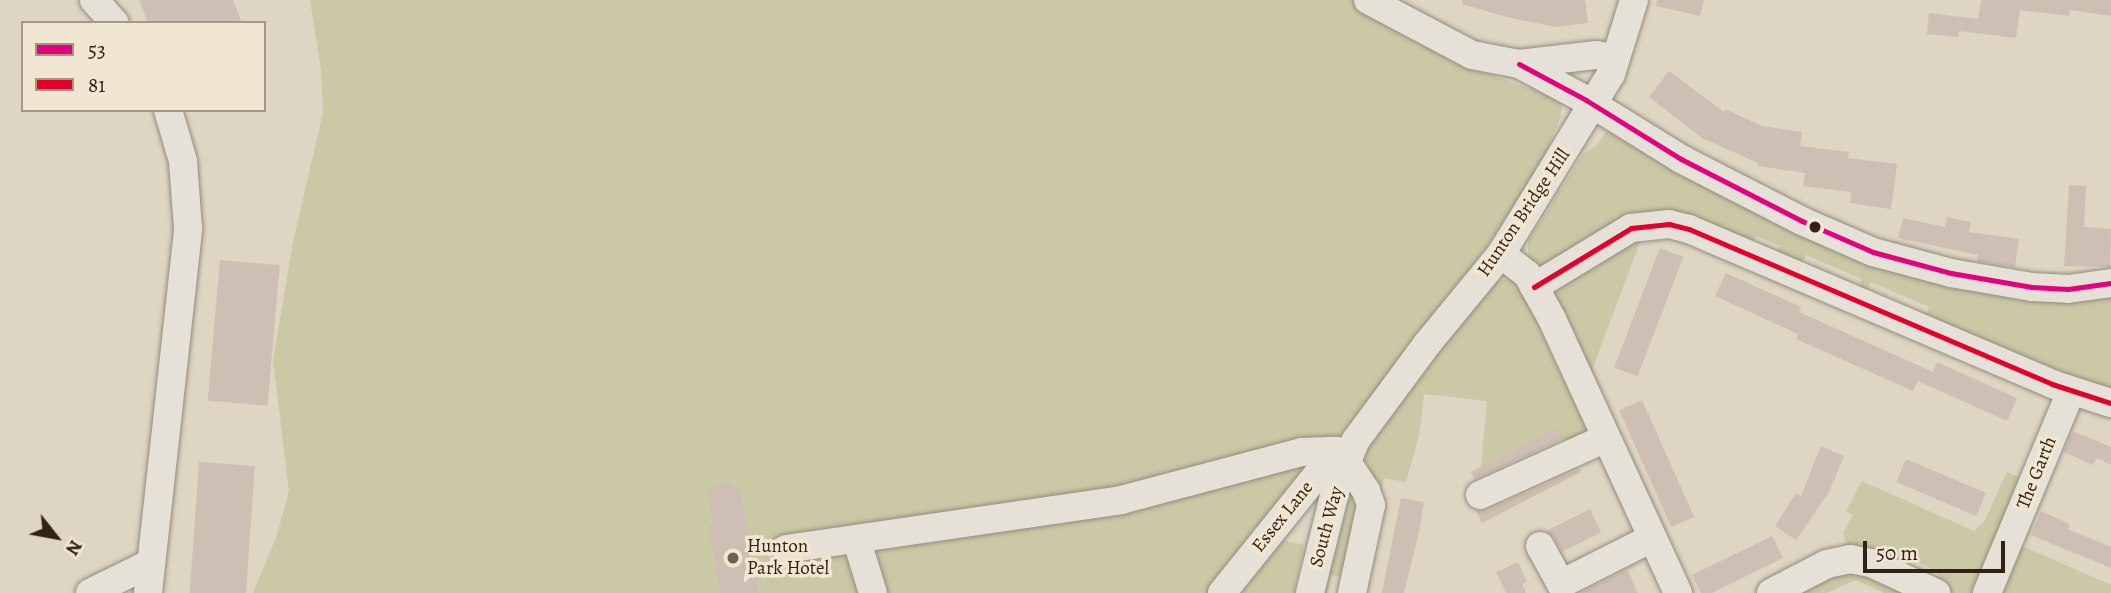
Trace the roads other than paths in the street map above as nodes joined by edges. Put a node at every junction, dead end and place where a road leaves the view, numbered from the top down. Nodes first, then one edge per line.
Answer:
1 (94, 0) edge
2 (1368, 0) edge
3 (1634, 0) edge
4 (113, 21) edge
5 (1616, 58) junction
6 (1519, 64) junction
7 (1594, 105) junction
8 (169, 112) edge
9 (1501, 254) junction
10 (2111, 284) edge
11 (1534, 287) junction
12 (2071, 391) junction
13 (2111, 403) edge
14 (1604, 439) junction
15 (1347, 452) junction
16 (1480, 495) dead end
17 (1276, 523) junction
18 (1322, 533) junction
19 (1652, 538) junction
20 (857, 541) junction
21 (1540, 546) dead end
22 (786, 549) dead end
23 (151, 563) junction
24 (1563, 589) edge
25 (90, 593) edge
26 (148, 593) edge
27 (873, 593) edge
28 (1222, 593) edge
29 (1310, 593) edge
30 (1352, 593) edge
31 (1678, 593) edge
32 (1771, 593) edge
33 (1936, 593) edge
34 (1987, 593) edge

1 - 4 street
2 - 6 street
3 - 5 street, Hunton Bridge Hill
5 - 6 street
5 - 7 street, Hunton Bridge Hill
6 - 7 street
7 - 9 street, Hunton Bridge Hill
7 - 10 street
8 - 23 street
9 - 11 street
9 - 15 street, Hunton Bridge Hill
11 - 12 street
11 - 14 street
12 - 13 street
12 - 34 street, The Garth
14 - 16 street
14 - 19 street
15 - 17 street, Essex Lane
15 - 18 street, South Way
15 - 20 street
15 - 30 street, South Way
17 - 18 street
17 - 28 street, Essex Lane
18 - 29 street, South Way
19 - 24 street
19 - 31 street
20 - 22 street
20 - 27 street
21 - 24 street
23 - 25 street
23 - 26 street
32 - 33 street

